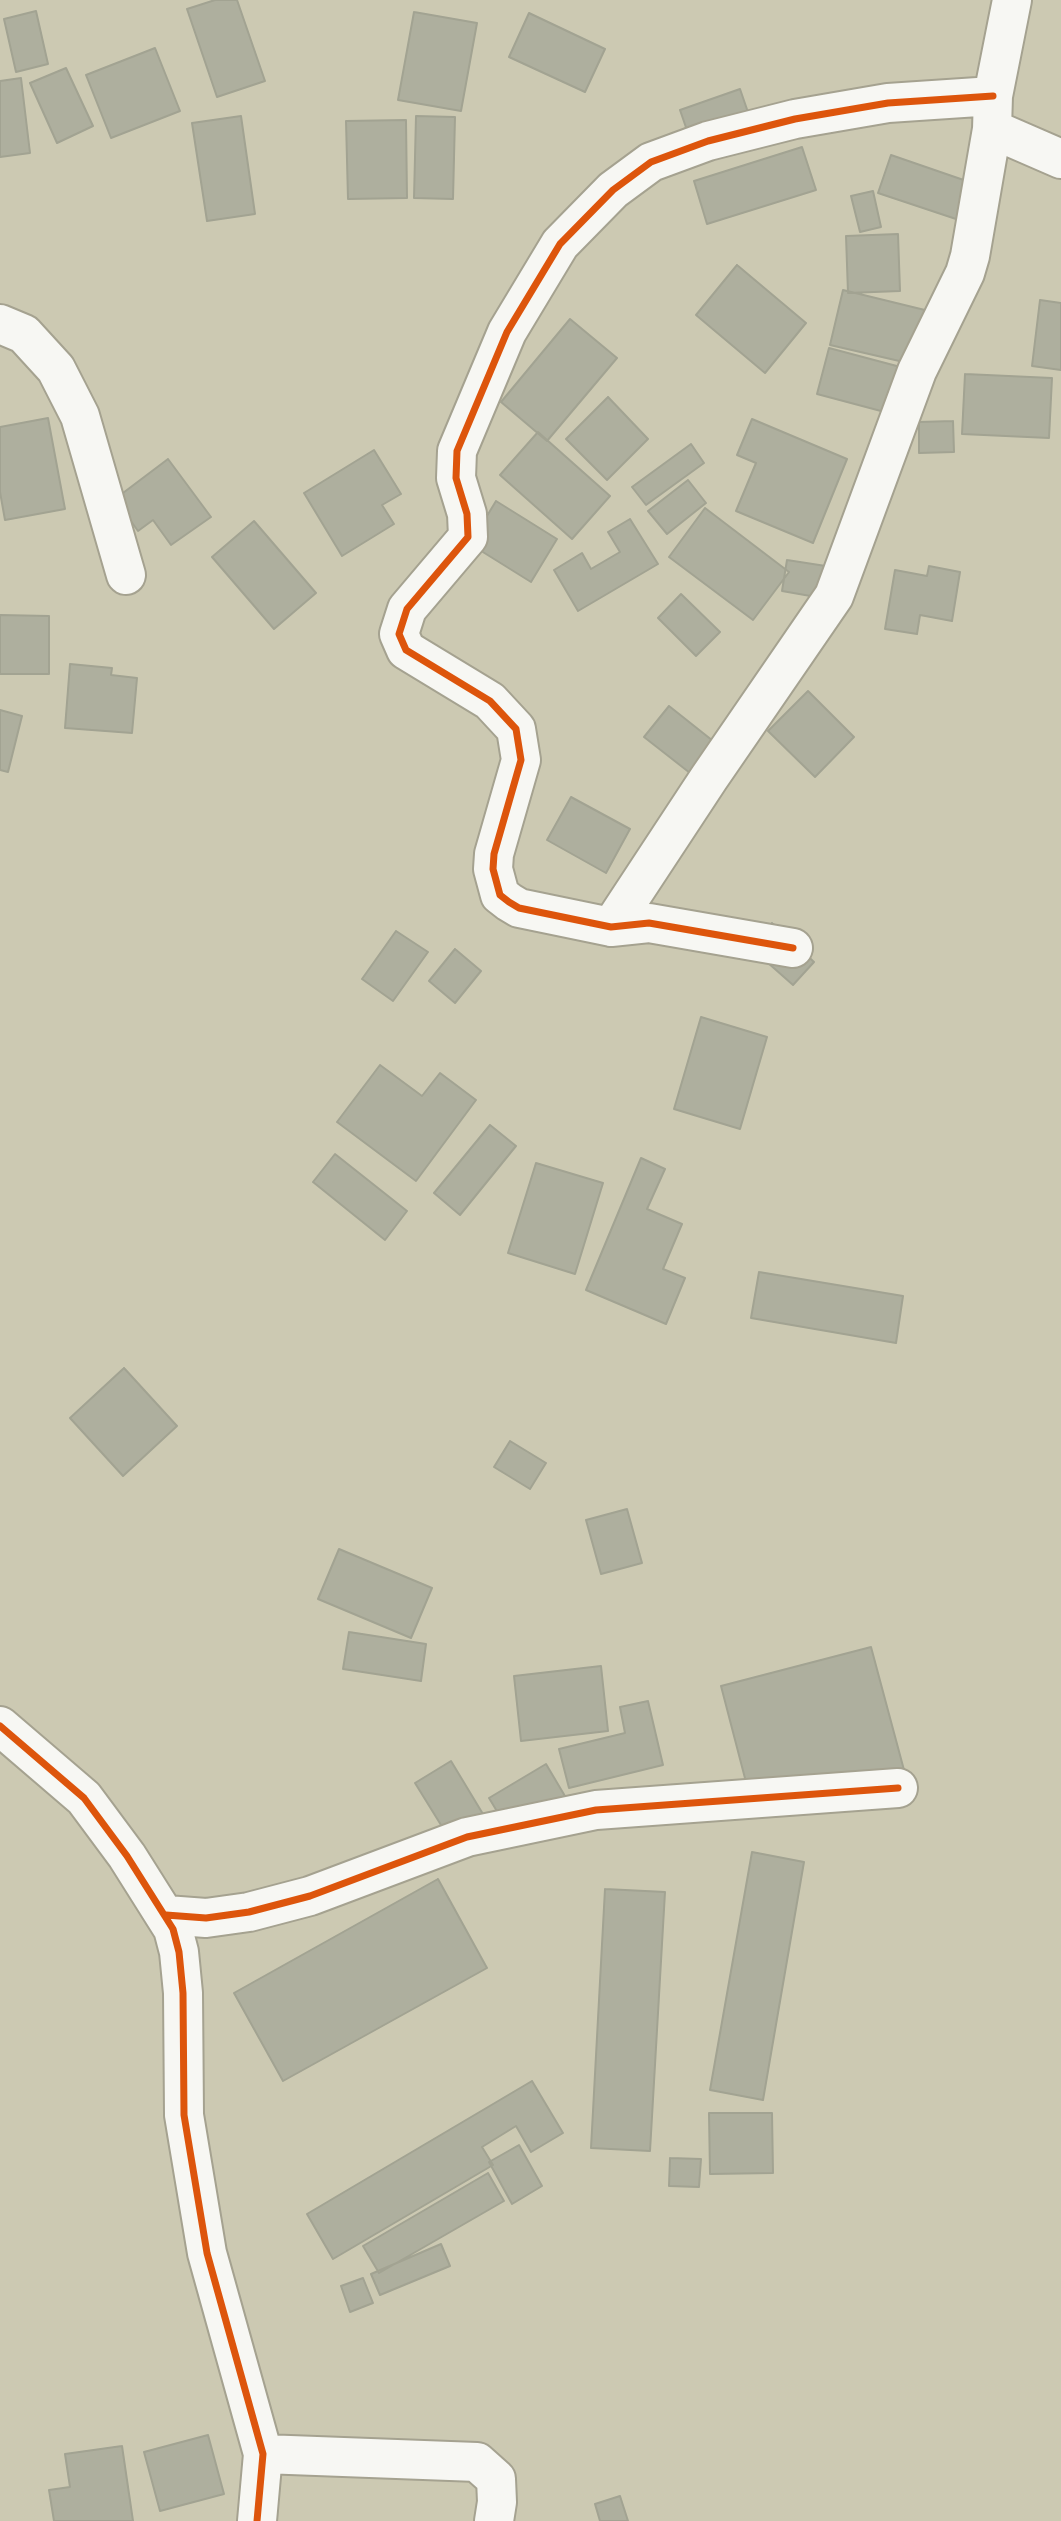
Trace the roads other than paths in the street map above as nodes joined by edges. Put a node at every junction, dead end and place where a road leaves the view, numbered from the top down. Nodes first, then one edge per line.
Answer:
1 (1012, 0) edge
2 (992, 113) junction
3 (1061, 159) edge
4 (0, 324) edge
5 (126, 575) dead end
6 (611, 927) junction
7 (793, 948) dead end
8 (0, 1726) edge
9 (898, 1788) dead end
10 (166, 1915) junction
11 (263, 2454) junction
12 (257, 2521) edge
13 (494, 2521) edge

1 - 2 street
2 - 3 street
2 - 6 street
2 - 6 street
4 - 5 street
6 - 7 street
8 - 10 street
9 - 10 street
10 - 11 street
11 - 12 street
11 - 13 street

